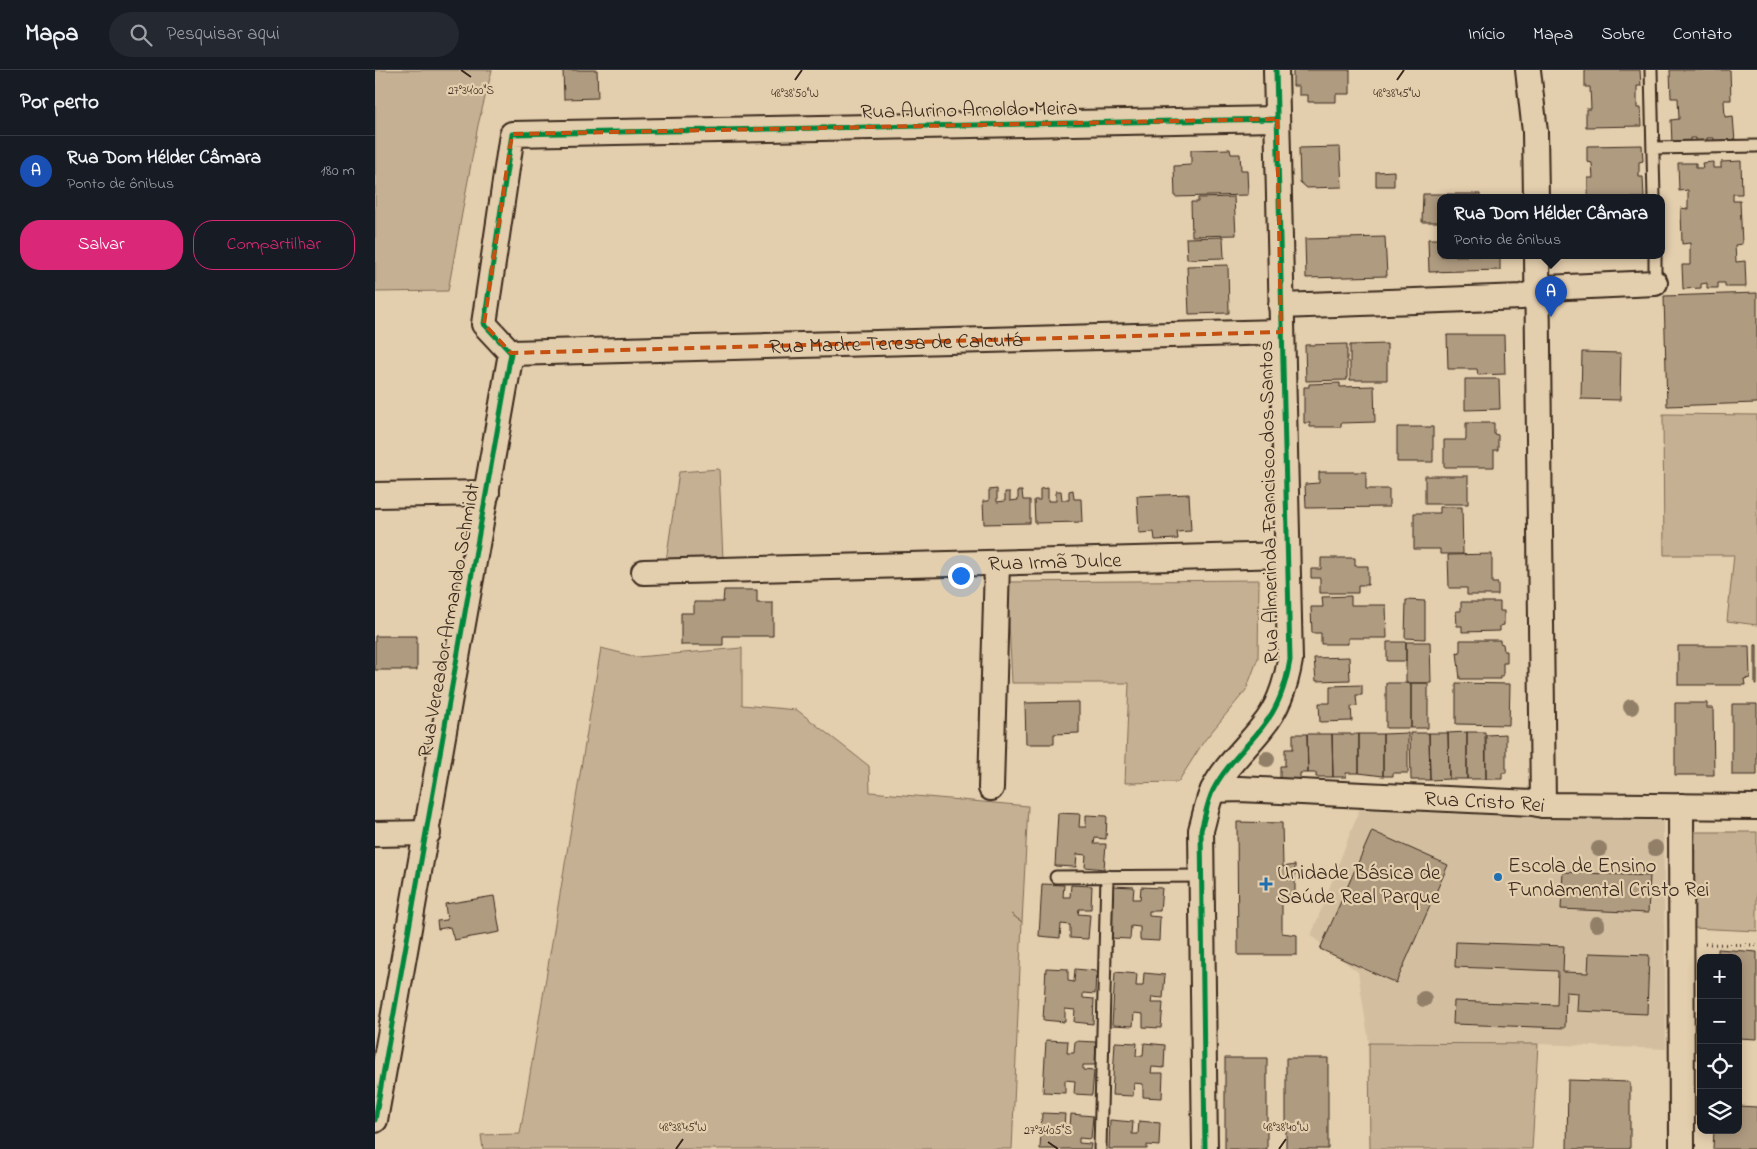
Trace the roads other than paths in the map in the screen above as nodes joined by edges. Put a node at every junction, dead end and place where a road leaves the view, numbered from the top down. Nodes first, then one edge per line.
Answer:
1 (1276, 70) edge
2 (1529, 70) edge
3 (1651, 70) edge
4 (1277, 119) junction
5 (1757, 146) edge
6 (1653, 148) junction
7 (1536, 194) edge
8 (1654, 194) edge
9 (1537, 259) edge
10 (1655, 259) edge
11 (1655, 283) joint
12 (1537, 293) junction
13 (1281, 306) junction
14 (1281, 332) junction
15 (511, 353) junction
16 (487, 493) junction
17 (375, 495) edge
18 (1287, 555) junction
19 (997, 563) junction
20 (644, 572) dead end
21 (991, 788) dead end
22 (1213, 790) junction
23 (1543, 806) junction
24 (1681, 806) junction
25 (1757, 807) edge
26 (428, 833) junction
27 (375, 834) edge
28 (1107, 876) junction
29 (1201, 876) junction
30 (1056, 877) dead end
31 (375, 1120) edge
32 (1100, 1149) edge
33 (1205, 1149) edge
34 (1682, 1149) edge

1 - 4 street, Rua Almerinda Francisco dos Santos
2 - 7 street
3 - 6 lane
4 - 13 street, Rua Almerinda Francisco dos Santos
4 - 15 street, Rua Aurino Arnoldo Meira
5 - 6 lane
6 - 8 lane
9 - 12 street
10 - 11 lane
11 - 12 street
12 - 13 street
12 - 23 street
13 - 14 street, Rua Almerinda Francisco dos Santos
14 - 15 street, Rua Madre Teresa de Calcutá
14 - 18 street, Rua Almerinda Francisco dos Santos
15 - 16 street, Rua Vereador Armando Schmidt
16 - 17 street
16 - 26 street, Rua Vereador Armando Schmidt
18 - 19 street, Rua Irmã Dulce
18 - 22 street, Rua Almerinda Francisco dos Santos
19 - 20 street, Rua Irmã Dulce
19 - 21 street
22 - 23 street, Rua Cristo Rei
22 - 29 street, Rua Almerinda Francisco dos Santos
23 - 24 street, Rua Cristo Rei
24 - 25 street, Rua Cristo Rei
24 - 34 street
26 - 27 street
26 - 31 street, Rua Vereador Armando Schmidt
28 - 29 lane
28 - 30 lane
28 - 32 lane
29 - 33 street, Rua Almerinda Francisco dos Santos

